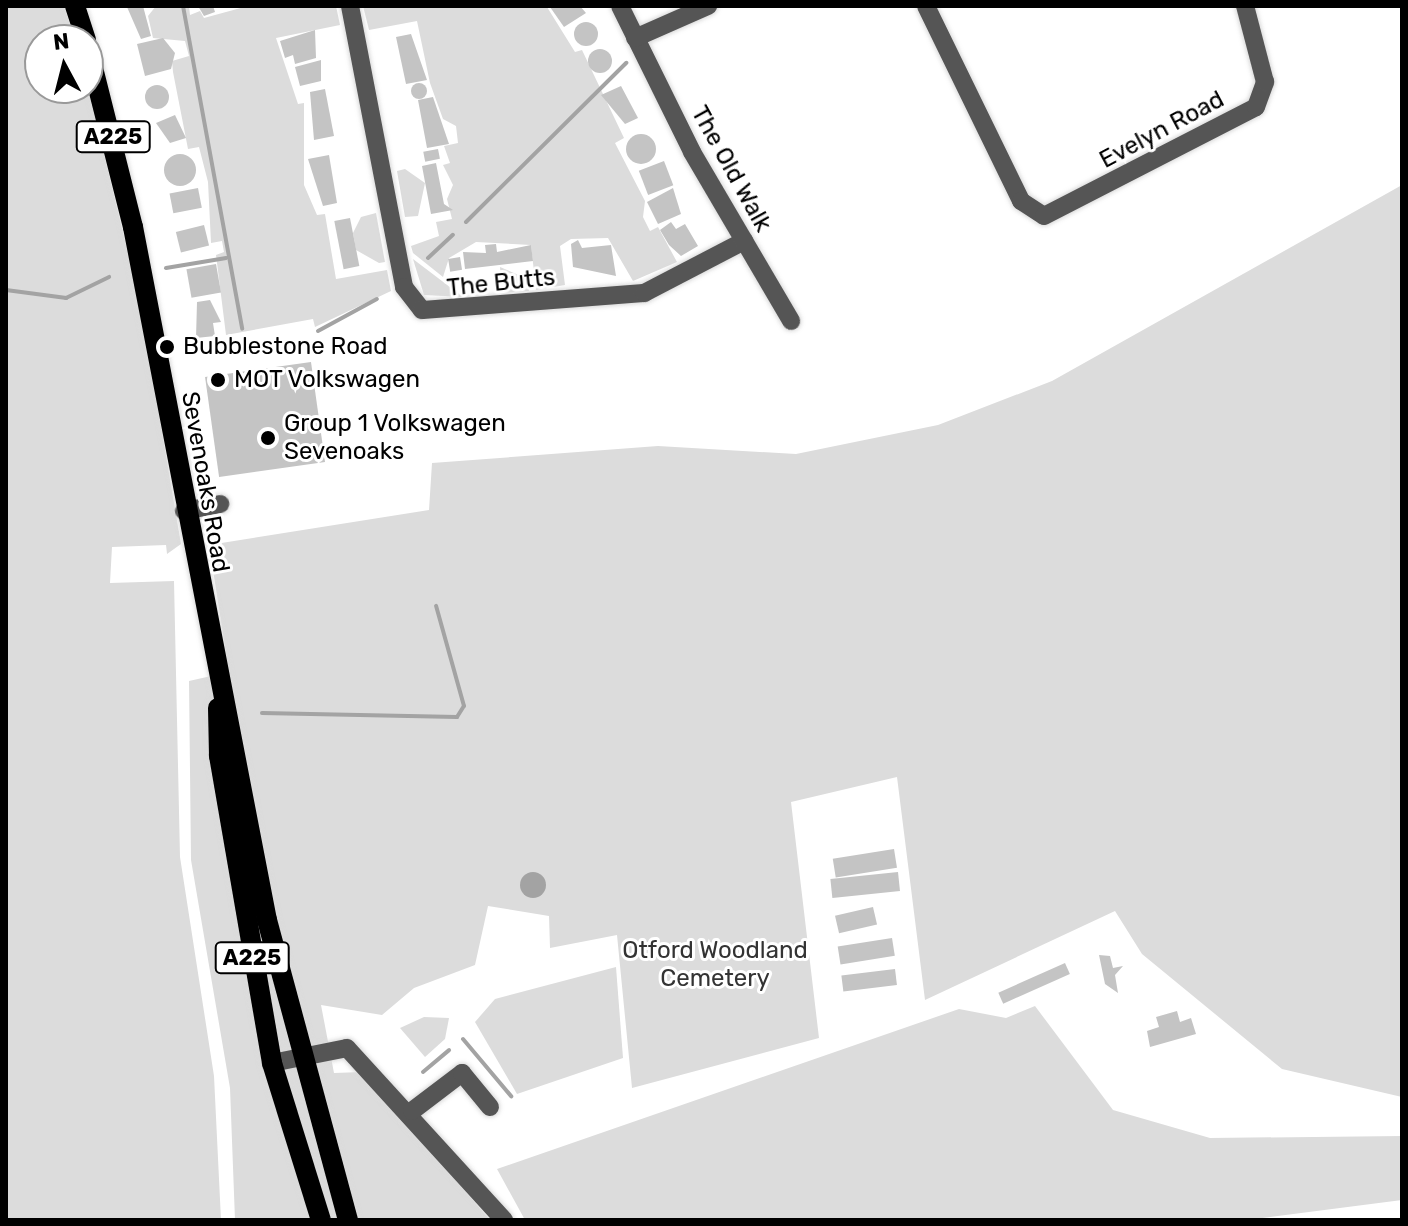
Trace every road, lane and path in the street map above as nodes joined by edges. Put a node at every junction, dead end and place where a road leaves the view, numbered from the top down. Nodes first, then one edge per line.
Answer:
1 (350, 6) edge
2 (620, 6) edge
3 (708, 6) edge
4 (926, 6) edge
5 (1245, 6) edge
6 (635, 38) junction
7 (102, 104) edge
8 (744, 241) junction
9 (791, 321) dead end
10 (220, 504) dead end
11 (184, 511) junction
12 (218, 690) junction
13 (302, 1058) junction
14 (272, 1063) junction
15 (490, 1107) dead end
16 (412, 1111) junction
17 (321, 1220) edge
18 (348, 1220) edge
19 (504, 1220) edge

1 - 8 street, The Butts
2 - 6 street
3 - 6 street
4 - 5 street, Evelyn Road
6 - 8 street, The Old Walk
7 - 11 main road, Sevenoaks Road / A225
8 - 9 street, The Old Walk
10 - 11 street
11 - 12 main road, Sevenoaks Road / A225
12 - 13 main road, Sevenoaks Road / A225
12 - 14 main road, Sevenoaks Road / A225
13 - 14 street
13 - 16 street
13 - 18 main road, Sevenoaks Road / A225
14 - 17 main road, Sevenoaks Road / A225
15 - 16 street
16 - 19 street

